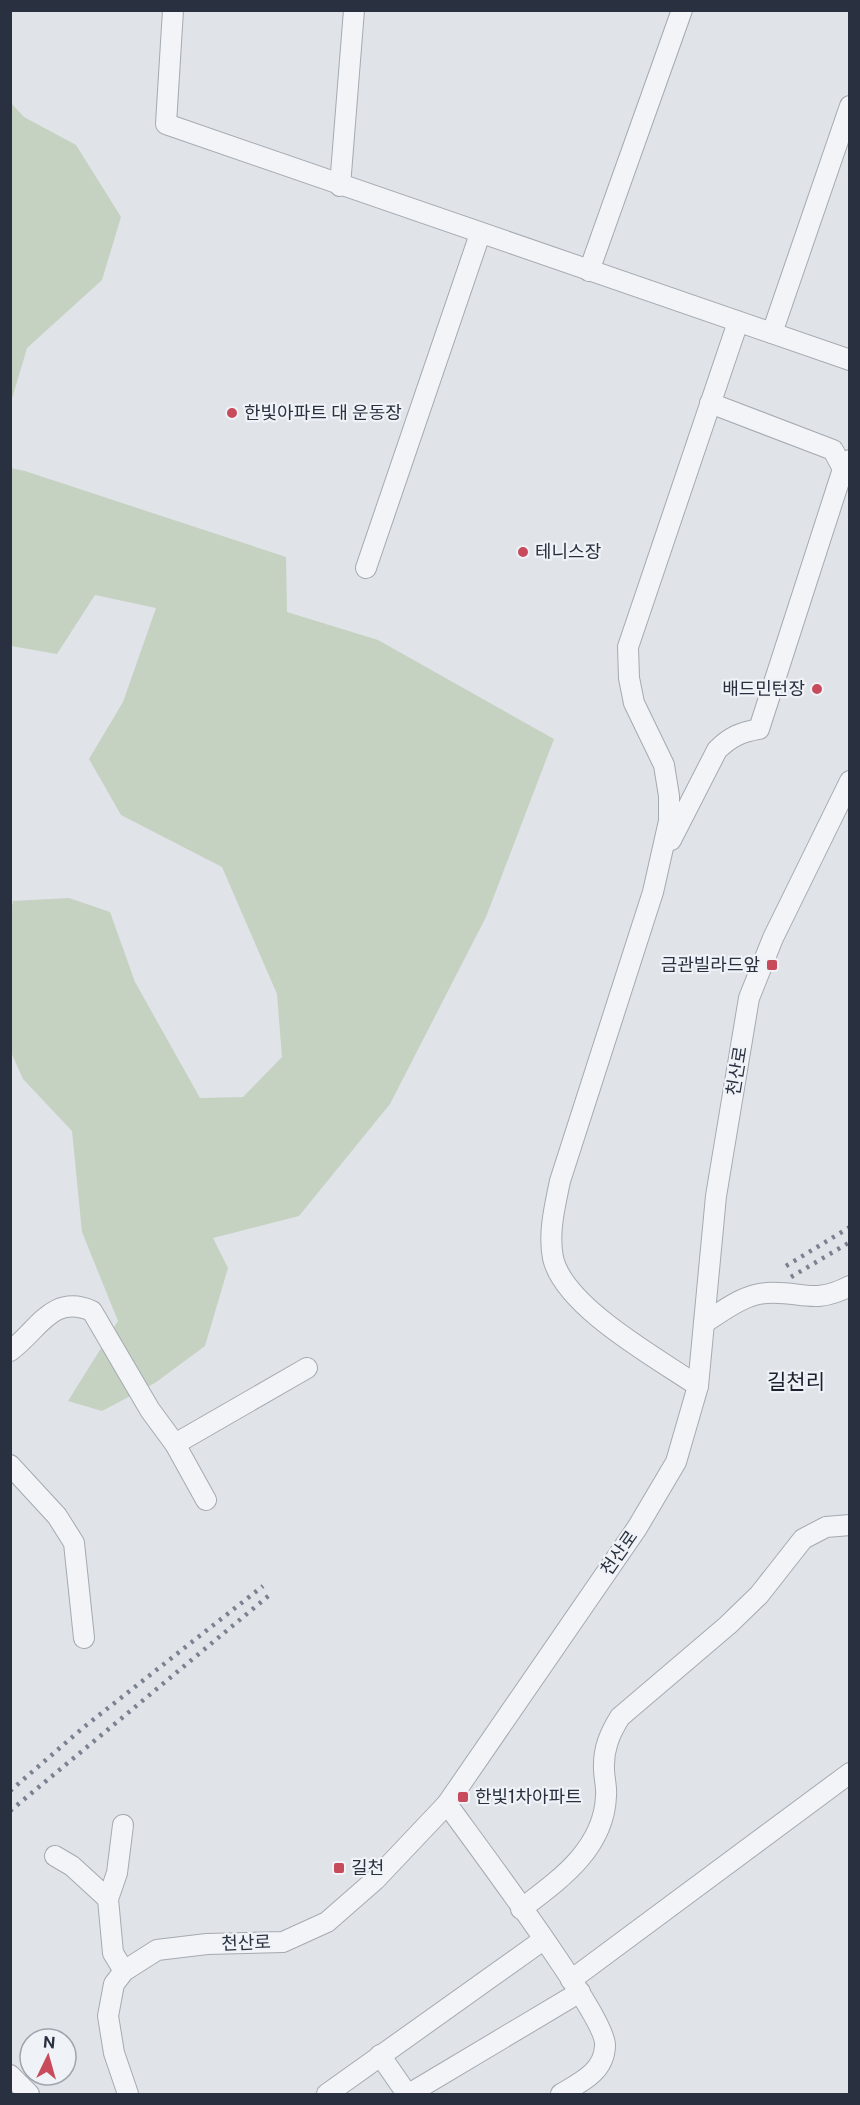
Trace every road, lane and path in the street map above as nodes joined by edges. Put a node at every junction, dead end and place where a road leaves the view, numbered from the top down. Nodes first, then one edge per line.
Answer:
1 (173, 10) edge
2 (354, 10) edge
3 (682, 10) edge
4 (849, 106) edge
5 (340, 186) junction
6 (480, 234) junction
7 (590, 271) junction
8 (738, 322) junction
9 (772, 333) junction
10 (849, 360) edge
11 (710, 403) junction
12 (846, 465) edge
13 (366, 568) dead end
14 (849, 781) edge
15 (663, 856) junction
16 (849, 1286) edge
17 (704, 1323) junction
18 (10, 1351) edge
19 (307, 1368) dead end
20 (698, 1386) junction
21 (175, 1444) junction
22 (10, 1465) edge
23 (206, 1500) dead end
24 (849, 1525) edge
25 (84, 1638) dead end
26 (849, 1773) edge
27 (447, 1804) junction
28 (123, 1825) dead end
29 (55, 1856) dead end
30 (108, 1899) junction
31 (521, 1909) junction
32 (543, 1940) junction
33 (124, 1971) junction
34 (576, 1986) junction
35 (380, 2055) junction
36 (10, 2075) edge
37 (29, 2094) edge
38 (128, 2094) edge
39 (327, 2094) edge
40 (408, 2094) edge
41 (561, 2094) edge

1 - 5 street
2 - 5 street
3 - 7 street
4 - 9 street
5 - 6 street
6 - 7 street
6 - 13 street
7 - 8 street
8 - 9 street
8 - 11 street
9 - 10 street
11 - 12 street
11 - 15 street
12 - 15 street
14 - 17 street, 천산로
15 - 20 street
16 - 17 street
17 - 20 street, 천산로
18 - 21 street
19 - 21 street
20 - 27 street, 천산로
21 - 23 street
22 - 25 street
24 - 31 street
26 - 34 street
27 - 31 street
27 - 33 street, 천산로
28 - 30 street
29 - 30 street
30 - 33 street
31 - 32 street
32 - 34 street
32 - 35 street
33 - 38 street
34 - 40 street
34 - 41 street
35 - 39 street
35 - 40 street
36 - 37 street

